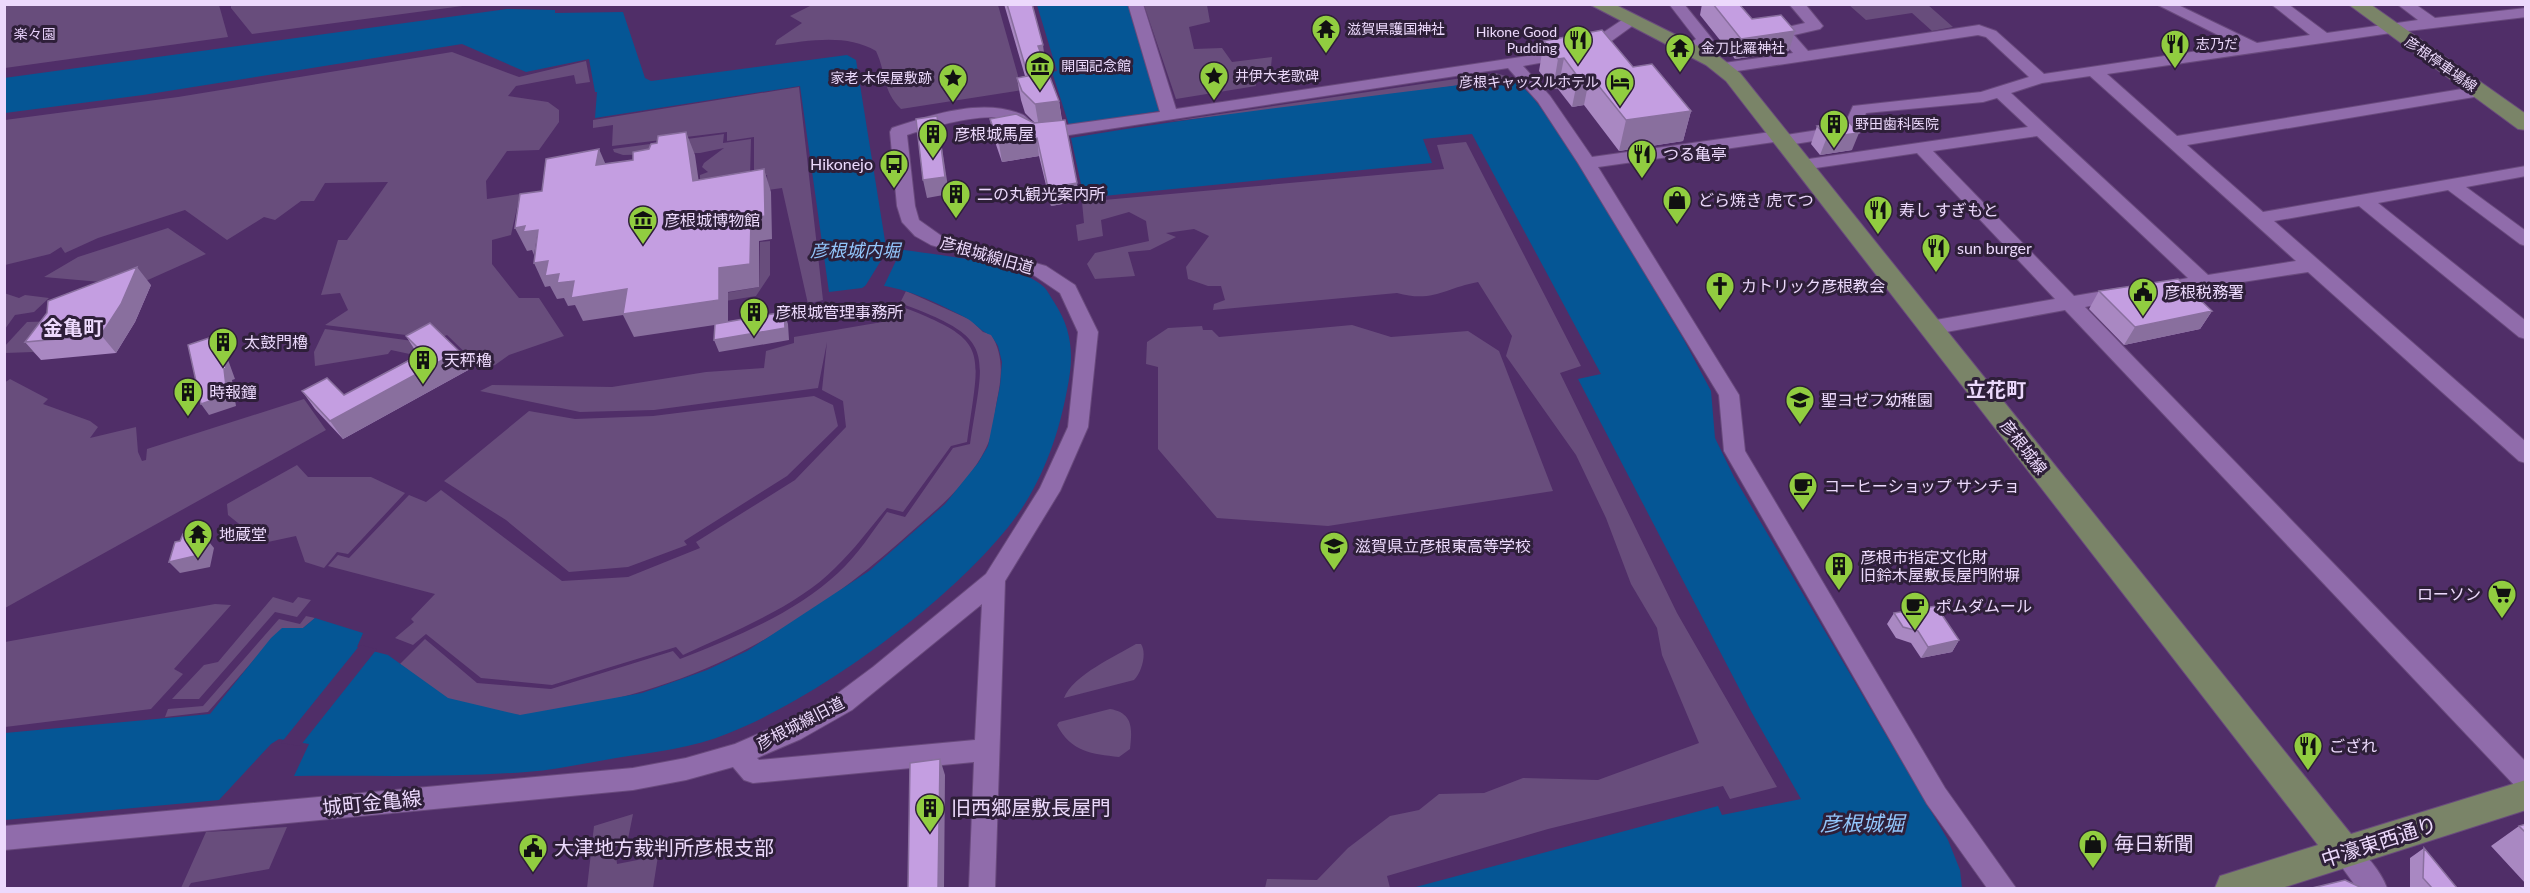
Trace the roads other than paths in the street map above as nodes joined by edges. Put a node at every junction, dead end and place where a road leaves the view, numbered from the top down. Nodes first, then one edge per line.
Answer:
1 (1135, 4) edge
2 (1598, 4) edge
3 (1676, 4) edge
4 (1796, 4) edge
5 (2163, 4) edge
6 (2278, 4) edge
7 (2357, 4) edge
8 (2404, 4) edge
9 (2526, 12) edge
10 (1630, 21) junction
11 (2432, 24) junction
12 (2391, 28) junction
13 (2324, 38) junction
14 (2256, 48) junction
15 (1691, 49) junction
16 (1804, 56) junction
17 (1513, 62) junction
18 (1724, 68) junction
19 (2096, 73) junction
20 (2040, 79) junction
21 (2480, 91) junction
22 (2001, 93) junction
23 (1169, 114) junction
24 (2526, 124) edge
25 (2040, 130) junction
26 (1780, 138) junction
27 (2172, 142) junction
28 (1922, 149) junction
29 (1587, 163) junction
30 (1802, 165) junction
31 (2526, 171) edge
32 (2451, 184) junction
33 (2362, 200) junction
34 (2260, 218) junction
35 (2526, 240) edge
36 (2312, 265) junction
37 (2204, 282) junction
38 (2068, 304) junction
39 (1930, 328) junction
40 (2526, 332) edge
41 (2526, 454) edge
42 (994, 580) junction
43 (987, 750) junction
44 (738, 754) junction
45 (2526, 780) edge
46 (2526, 795) edge
47 (4, 838) edge
48 (2344, 852) junction
49 (982, 888) edge
50 (2003, 888) edge
51 (2232, 888) edge
52 (2374, 888) edge

1 - 23 street
2 - 10 main road, 彦根城線
3 - 15 street
4 - 16 street
5 - 14 street
6 - 13 street
7 - 12 main road, 彦根停車場線
8 - 11 street
9 - 11 street
10 - 15 main road, 彦根城線
10 - 17 street, 彦根城線旧道
11 - 12 street
12 - 13 street
12 - 21 main road, 彦根停車場線
13 - 14 street
14 - 19 street
15 - 18 main road, 彦根城線
16 - 18 street
16 - 20 street
17 - 23 street, 彦根城線旧道
17 - 29 street
18 - 26 main road, 彦根城線
19 - 20 street
19 - 27 street
20 - 22 street
21 - 24 main road, 彦根停車場線
21 - 27 street
22 - 25 street
22 - 26 street
23 - 42 street, 彦根城線旧道
25 - 28 street
25 - 37 street
26 - 29 street
26 - 30 main road, 彦根城線
27 - 34 street
28 - 30 street
28 - 38 street
29 - 50 street
30 - 39 main road, 彦根城線
31 - 32 street
32 - 33 street
32 - 35 street
33 - 34 street
33 - 40 street
34 - 36 street
36 - 37 street
36 - 41 street
37 - 38 street
38 - 39 street
38 - 45 street
39 - 48 main road, 彦根城線
42 - 43 street
42 - 44 street, 彦根城線旧道
43 - 44 street, 彦根城線旧道
43 - 49 street
44 - 47 street, 城町金亀線
46 - 48 main road, 中濠東西通り
48 - 51 main road, 中濠東西通り
48 - 52 street

